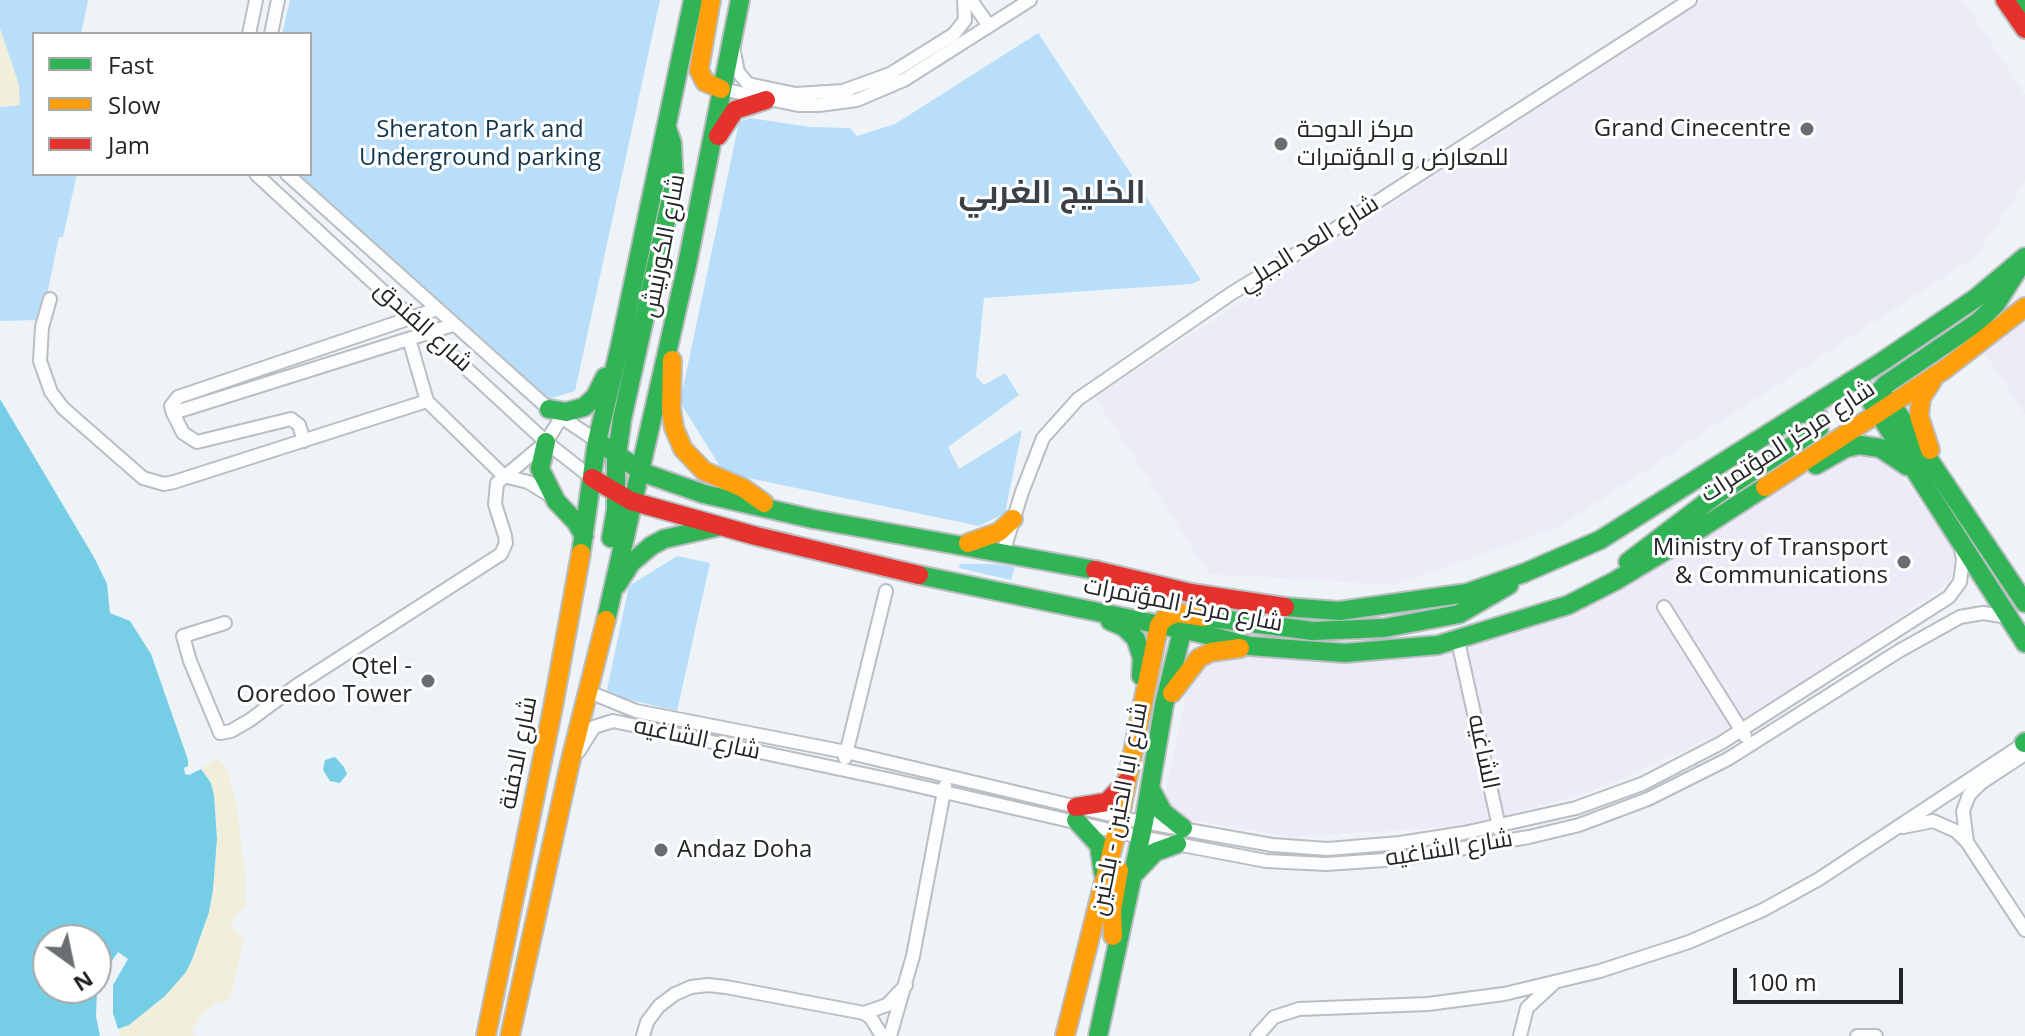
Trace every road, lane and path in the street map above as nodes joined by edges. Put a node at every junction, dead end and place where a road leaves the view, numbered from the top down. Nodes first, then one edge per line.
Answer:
1 (256, 0) edge
2 (278, 0) edge
3 (693, 0) edge
4 (711, 0) edge
5 (740, 0) edge
6 (964, 0) edge
7 (971, 0) edge
8 (1030, 0) edge
9 (1690, 0) edge
10 (2005, 0) edge
11 (2022, 0) edge
12 (2025, 5) edge
13 (989, 26) junction
14 (2025, 29) edge
15 (249, 32) edge
16 (271, 32) edge
17 (731, 44) junction
18 (721, 89) junction
19 (766, 100) junction
20 (666, 125) junction
21 (704, 168) junction
22 (258, 176) edge
23 (289, 176) edge
24 (2025, 258) edge
25 (50, 299) dead end
26 (2024, 308) edge
27 (437, 309) junction
28 (413, 318) junction
29 (453, 325) junction
30 (429, 332) junction
31 (409, 339) junction
32 (669, 341) junction
33 (620, 346) junction
34 (1945, 369) junction
35 (1856, 378) junction
36 (427, 401) junction
37 (1882, 402) junction
38 (173, 413) junction
39 (1803, 413) junction
40 (555, 414) junction
41 (304, 441) junction
42 (597, 441) junction
43 (546, 442) junction
44 (617, 455) junction
45 (1933, 465) junction
46 (638, 470) junction
47 (1915, 473) junction
48 (504, 476) junction
49 (592, 478) junction
50 (554, 497) junction
51 (623, 497) junction
52 (770, 508) junction
53 (1013, 519) junction
54 (1711, 521) junction
55 (720, 527) junction
56 (584, 536) junction
57 (1960, 542) junction
58 (960, 545) junction
59 (1003, 553) junction
60 (1524, 573) junction
61 (2018, 579) edge
62 (1615, 581) junction
63 (886, 591) dead end
64 (1191, 593) junction
65 (609, 599) junction
66 (2025, 603) edge
67 (1664, 607) dead end
68 (1094, 613) junction
69 (2008, 617) junction
70 (1184, 622) junction
71 (225, 623) dead end
72 (1159, 625) junction
73 (1458, 641) junction
74 (2025, 643) edge
75 (1250, 646) junction
76 (589, 692) junction
77 (1145, 694) junction
78 (1164, 705) junction
79 (1741, 730) junction
80 (1137, 732) junction
81 (1751, 745) junction
82 (2025, 746) edge
83 (846, 752) junction
84 (570, 763) junction
85 (843, 769) junction
86 (947, 776) junction
87 (1648, 781) junction
88 (1126, 782) junction
89 (1150, 788) junction
90 (944, 791) junction
91 (1654, 796) junction
92 (1076, 814) junction
93 (1499, 825) junction
94 (1130, 827) junction
95 (1885, 833) junction
96 (1180, 836) junction
97 (1502, 842) junction
98 (1967, 842) junction
99 (1132, 878) junction
100 (1106, 879) junction
101 (2025, 930) edge
102 (1117, 946) junction
103 (1556, 982) junction
104 (906, 985) junction
105 (864, 1013) junction
106 (486, 1036) edge
107 (510, 1036) edge
108 (643, 1036) edge
109 (882, 1036) edge
110 (890, 1036) edge
111 (1065, 1036) edge
112 (1098, 1036) edge
113 (1257, 1036) edge
114 (1520, 1036) edge
115 (1857, 1036) edge
116 (1876, 1036) edge

1 - 15 street
2 - 16 street
3 - 20 street, شارع الكورنيش
4 - 18 street
5 - 17 street, شارع الكورنيش
6 - 17 street
7 - 13 street
8 - 13 street
9 - 53 street, شارع العد الجبلي
10 - 14 street
11 - 12 street
13 - 19 street
17 - 18 street, شارع الكورنيش
18 - 19 street
18 - 21 street, شارع الكورنيش
19 - 21 street
20 - 33 street, شارع الكورنيش
20 - 44 street
21 - 32 street, شارع الكورنيش
22 - 28 street, شارع الفندق
23 - 27 street, شارع الفندق
24 - 35 street, شارع مركز المؤتمرات
24 - 37 street
25 - 41 street
26 - 34 street, شارع مركز المؤتمرات
27 - 28 street
27 - 29 street, شارع الفندق
28 - 30 street, شارع الفندق
28 - 38 street
29 - 30 street
29 - 40 street, شارع الفندق
30 - 31 street
30 - 43 street, شارع الفندق
31 - 36 street
31 - 38 street
32 - 46 street, شارع الكورنيش
32 - 52 street
33 - 40 street
33 - 42 street, شارع الكورنيش
34 - 37 street, شارع مركز المؤتمرات
34 - 45 street
35 - 37 street
35 - 39 street, شارع مركز المؤتمرات
36 - 41 street
36 - 48 street
37 - 45 street
37 - 47 street
37 - 54 street, شارع مركز المؤتمرات
38 - 41 street
39 - 60 street, شارع مركز المؤتمرات
39 - 62 street
40 - 42 street, شارع الفندق
40 - 43 street
42 - 44 street, شارع مركز المؤتمرات
42 - 49 street, شارع الكورنيش
43 - 48 street
43 - 49 street, شارع الفندق
43 - 50 street
44 - 46 street, شارع مركز المؤتمرات
44 - 51 street
45 - 61 street
46 - 51 street, شارع الكورنيش
46 - 52 street, شارع مركز المؤتمرات
47 - 54 street
47 - 57 street
48 - 50 street
48 - 71 street
49 - 51 street, شارع مركز المؤتمرات
49 - 56 street, شارع الدفنة
50 - 56 street
51 - 55 street, شارع مركز المؤتمرات
51 - 65 street
51 - 84 street
52 - 58 street, شارع مركز المؤتمرات
53 - 58 street
53 - 59 street, شارع العد الجبلي
54 - 62 street, شارع مركز المؤتمرات
55 - 65 street
55 - 68 street, شارع مركز المؤتمرات
56 - 106 street, شارع الدفنة
57 - 69 street
57 - 79 street, شارع الشاغيه
58 - 59 street, شارع مركز المؤتمرات
59 - 64 street, شارع مركز المؤتمرات
60 - 64 street, شارع مركز المؤتمرات
60 - 70 street
61 - 66 street
62 - 73 street, شارع مركز المؤتمرات
63 - 83 street
64 - 70 street, شارع ابا الحنين - بلحنين
65 - 76 street
67 - 79 street
68 - 72 street, شارع مركز المؤتمرات
68 - 77 street
69 - 74 street
69 - 81 street, شارع الشاغيه
70 - 72 street, شارع مركز المؤتمرات
70 - 75 street, شارع مركز المؤتمرات
70 - 78 street, شارع ابا الحنين - بلحنين
72 - 77 street, شارع ابا الحنين - بلحنين
73 - 75 street, شارع مركز المؤتمرات
73 - 93 street, الشاغيه
75 - 78 street
76 - 83 street, شارع الشاغيه
76 - 84 street
77 - 80 street, شارع ابا الحنين - بلحنين
78 - 89 street, شارع ابا الحنين - بلحنين
79 - 81 street
79 - 87 street, شارع الشاغيه
80 - 88 street, شارع ابا الحنين - بلحنين
80 - 94 street
81 - 91 street, شارع الشاغيه
82 - 95 street
82 - 98 street
83 - 85 street
83 - 86 street, شارع الشاغيه
84 - 85 street, شارع الشاغيه
84 - 107 street
85 - 90 street, شارع الشاغيه
86 - 90 street
86 - 92 street, شارع الشاغيه
87 - 91 street
87 - 93 street, شارع الشاغيه
88 - 92 street
88 - 94 street, شارع ابا الحنين - بلحنين
89 - 94 street, شارع ابا الحنين - بلحنين
89 - 96 street
90 - 92 street, شارع الشاغيه
90 - 104 street
91 - 97 street, شارع الشاغيه
92 - 94 street, شارع الشاغيه
92 - 100 street
93 - 96 street, شارع الشاغيه
93 - 97 street, الشاغيه
94 - 96 street, شارع الشاغيه
94 - 99 street, شارع ابا الحنين - بلحنين
94 - 100 street, شارع ابا الحنين - بلحنين
94 - 102 street
95 - 98 street
95 - 103 street
96 - 97 street, شارع الشاغيه
96 - 99 street
98 - 101 street
99 - 102 street, شارع ابا الحنين - بلحنين
100 - 111 street, شارع ابا الحنين - بلحنين
102 - 112 street, شارع ابا الحنين - بلحنين
103 - 113 street
103 - 114 street
104 - 105 street
104 - 110 street
105 - 108 street
105 - 109 street
115 - 116 street

